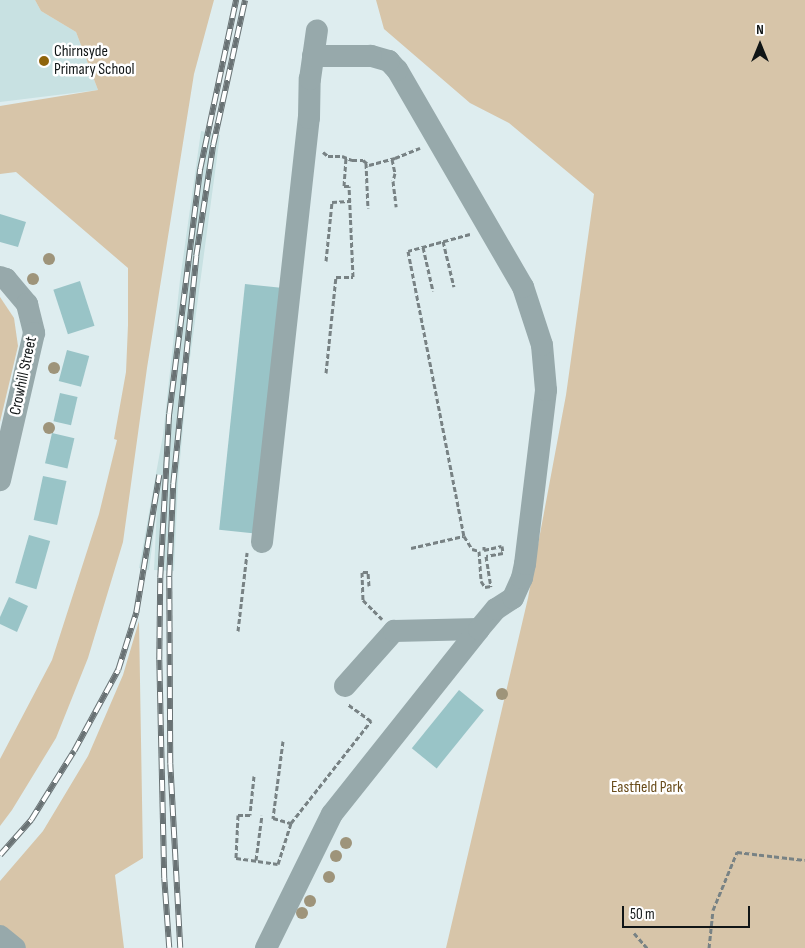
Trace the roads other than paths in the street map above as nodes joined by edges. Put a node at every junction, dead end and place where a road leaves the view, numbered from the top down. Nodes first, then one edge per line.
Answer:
1 (317, 30) dead end
2 (313, 56) junction
3 (0, 277) edge
4 (3, 457) edge
5 (0, 480) edge
6 (262, 542) road end
7 (479, 629) junction
8 (345, 686) road end
9 (0, 936) edge
10 (15, 948) edge
11 (266, 948) edge

1 - 2 street
2 - 6 street
2 - 7 street
3 - 4 street, Crowhill Street
4 - 5 street, Crowhill Street
7 - 8 street
7 - 11 street
9 - 10 street

